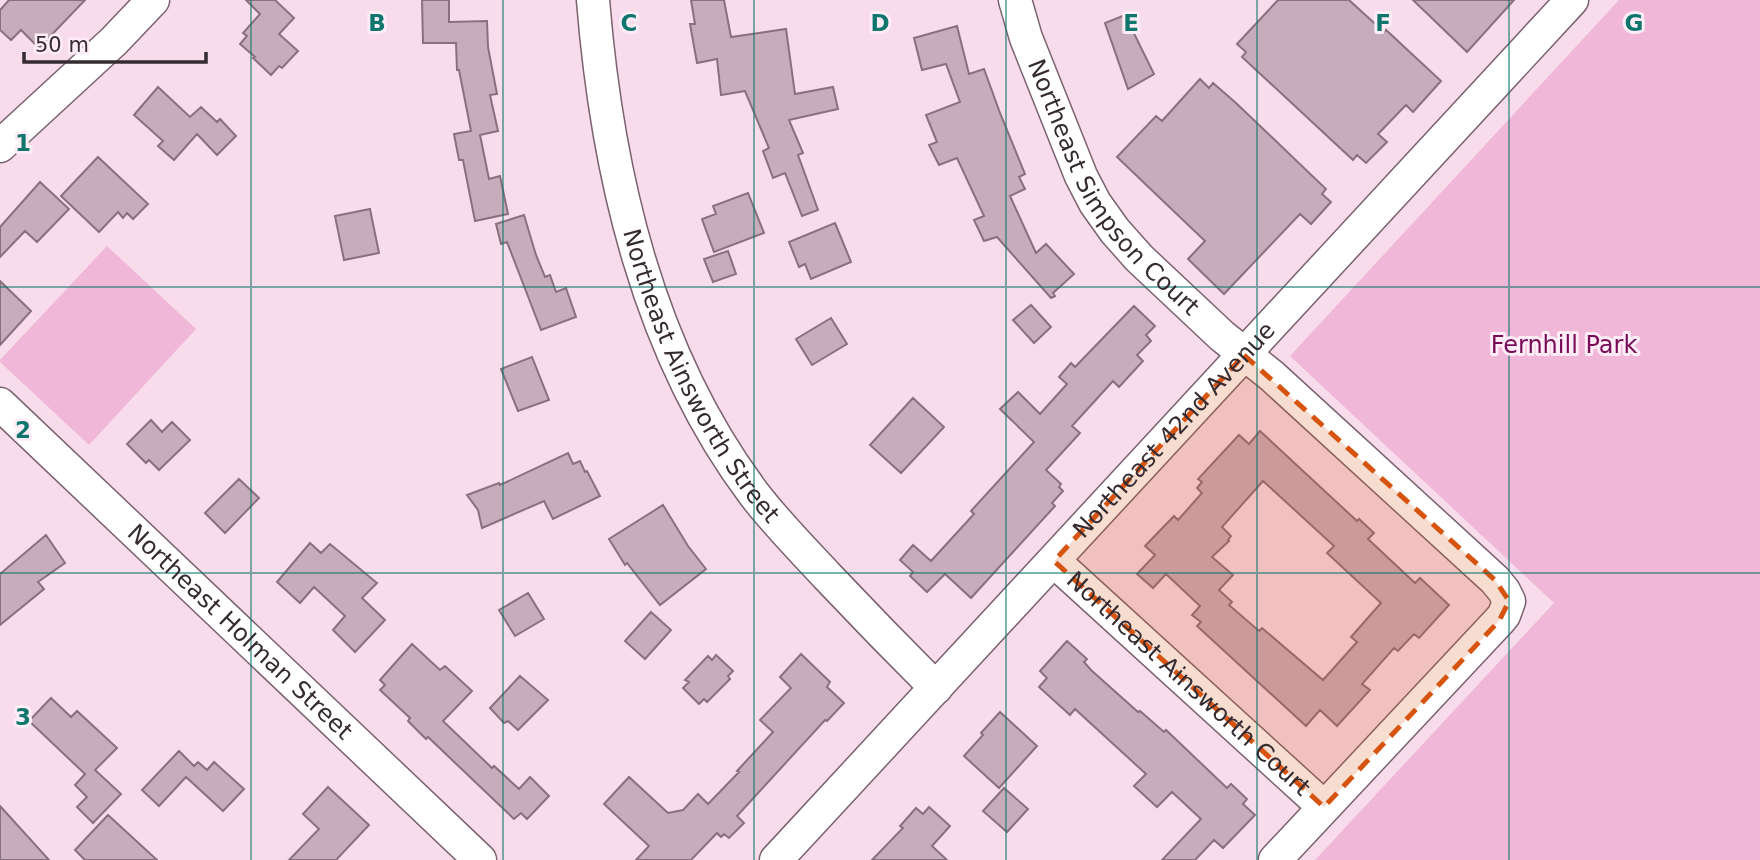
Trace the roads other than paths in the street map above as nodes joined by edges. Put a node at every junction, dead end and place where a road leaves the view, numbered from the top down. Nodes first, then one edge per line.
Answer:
1 (153, 0) edge
2 (593, 0) edge
3 (1015, 0) edge
4 (1572, 0) edge
5 (0, 146) edge
6 (1244, 355) junction
7 (0, 404) edge
8 (1054, 561) junction
9 (936, 688) junction
10 (1324, 807) junction
11 (480, 860) edge
12 (776, 860) edge
13 (1276, 860) edge

1 - 5 street
2 - 9 street, Northeast Ainsworth Street
3 - 6 street, Northeast Simpson Court
4 - 6 street, Northeast 42nd Avenue
6 - 8 street, Northeast 42nd Avenue
6 - 10 street
7 - 11 street, Northeast Holman Street
8 - 9 street, Northeast 42nd Avenue
8 - 10 street, Northeast Ainsworth Court
9 - 12 street, Northeast 42nd Avenue
10 - 13 street

